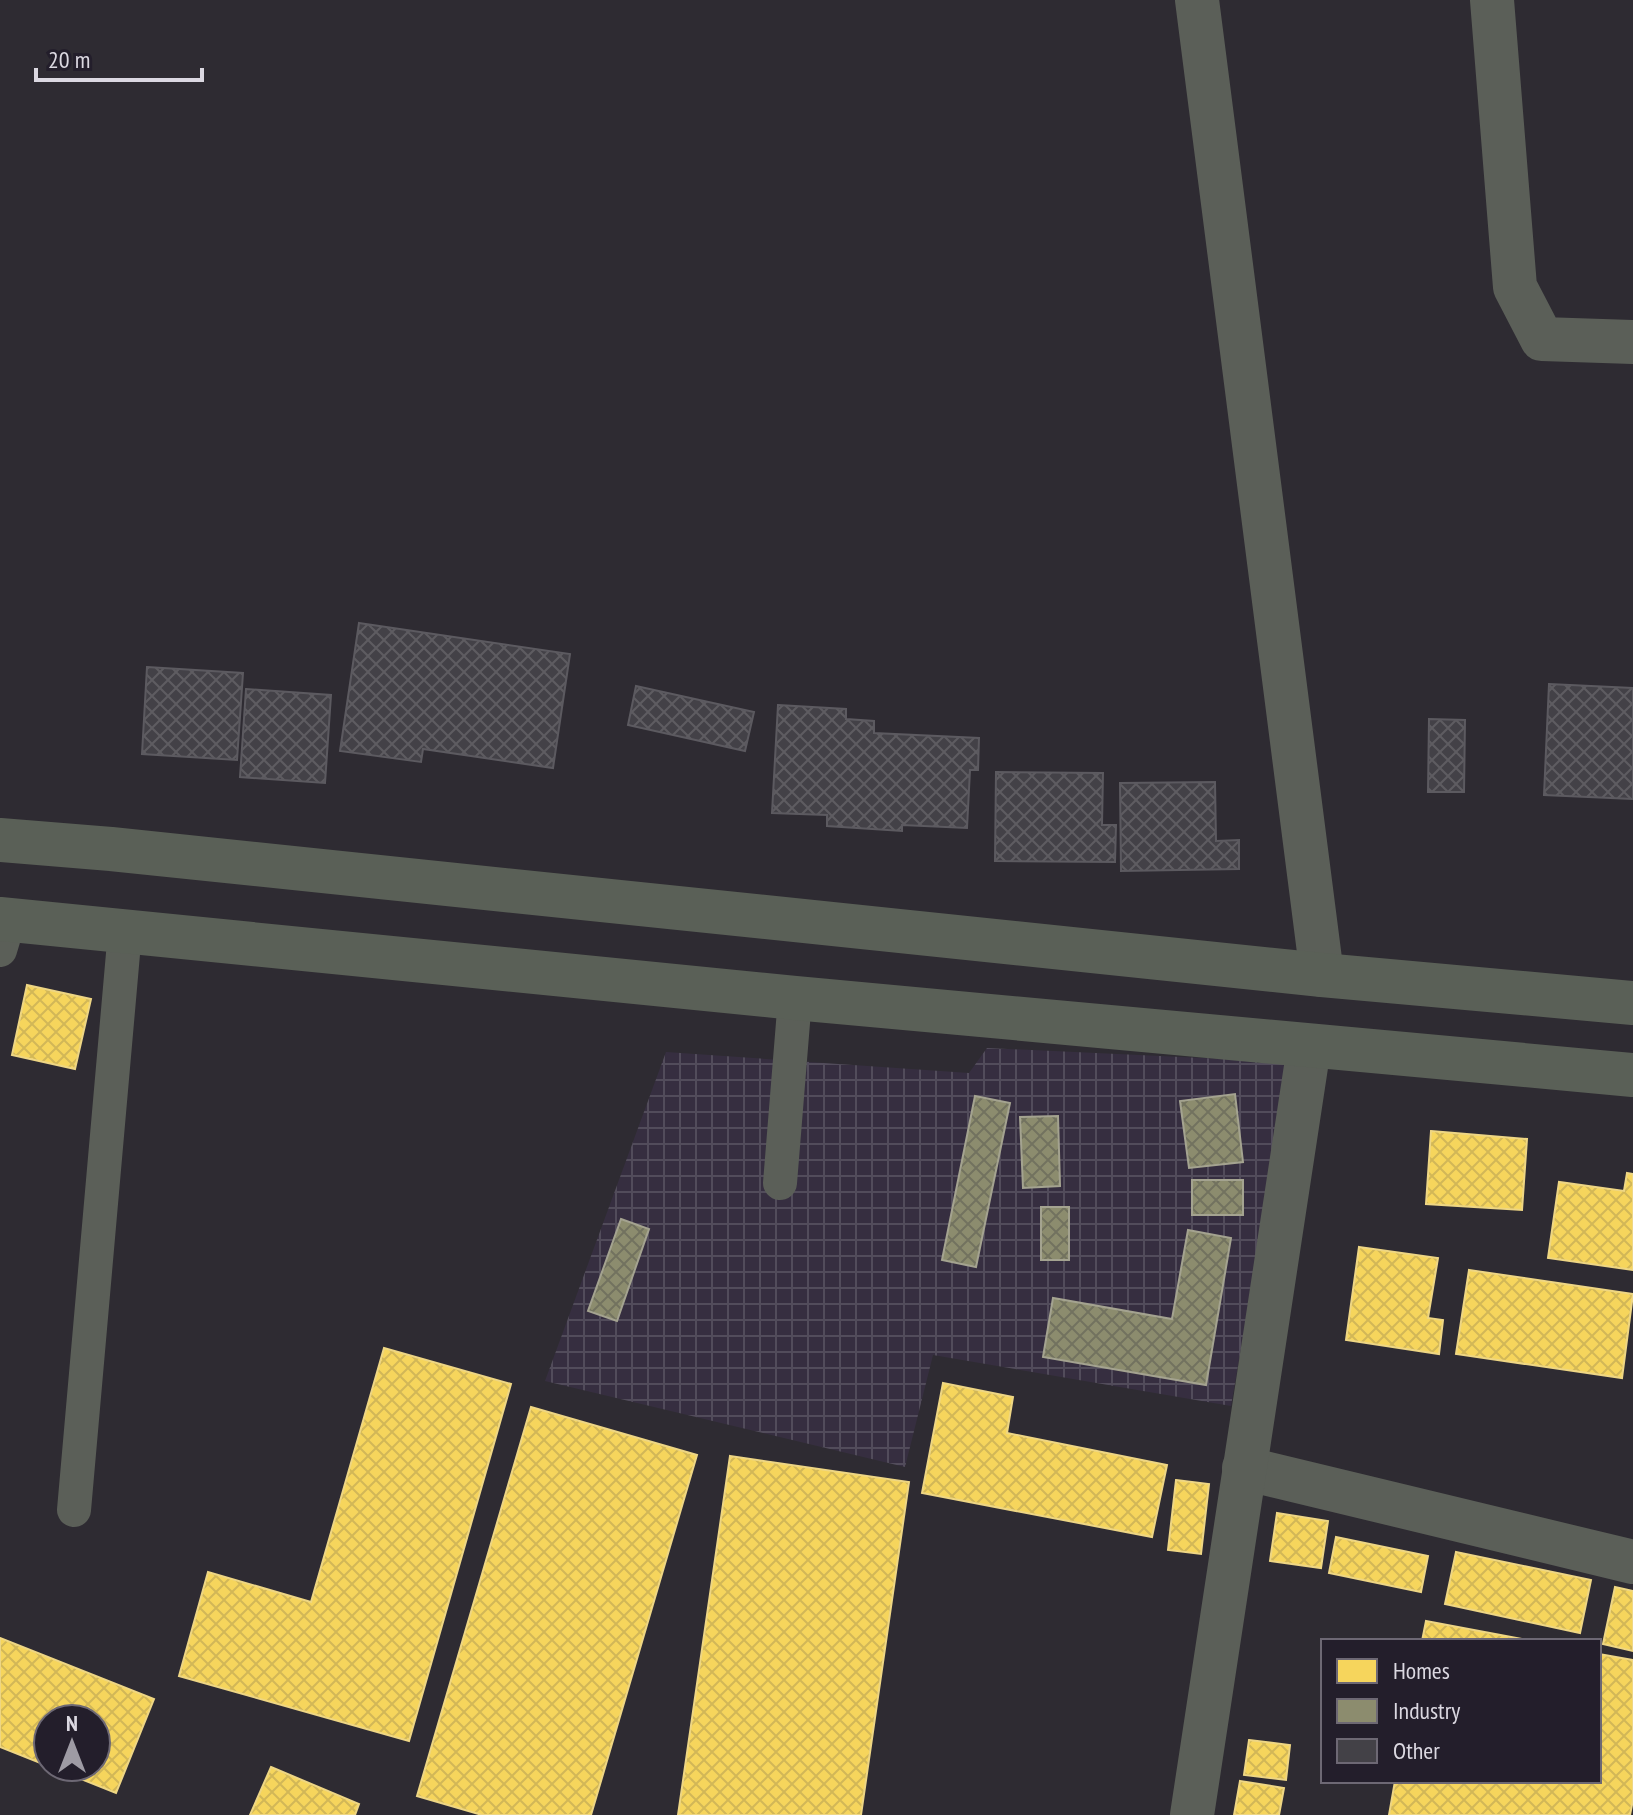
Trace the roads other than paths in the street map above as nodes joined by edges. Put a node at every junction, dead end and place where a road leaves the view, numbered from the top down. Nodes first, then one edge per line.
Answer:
1 (1197, 0) edge
2 (1492, 0) edge
3 (1633, 342) edge
4 (0, 840) edge
5 (3, 930) edge
6 (125, 931) junction
7 (1322, 975) junction
8 (795, 998) junction
9 (1633, 1003) edge
10 (1309, 1047) junction
11 (1633, 1075) edge
12 (780, 1183) dead end
13 (1244, 1468) junction
14 (74, 1510) dead end
15 (1633, 1562) edge
16 (1192, 1815) edge

1 - 7 street
2 - 3 street
4 - 7 main road
5 - 6 main road
6 - 8 main road
6 - 14 lane
7 - 9 main road
8 - 10 main road
8 - 12 lane
10 - 11 main road
10 - 13 street
13 - 15 street
13 - 16 street

